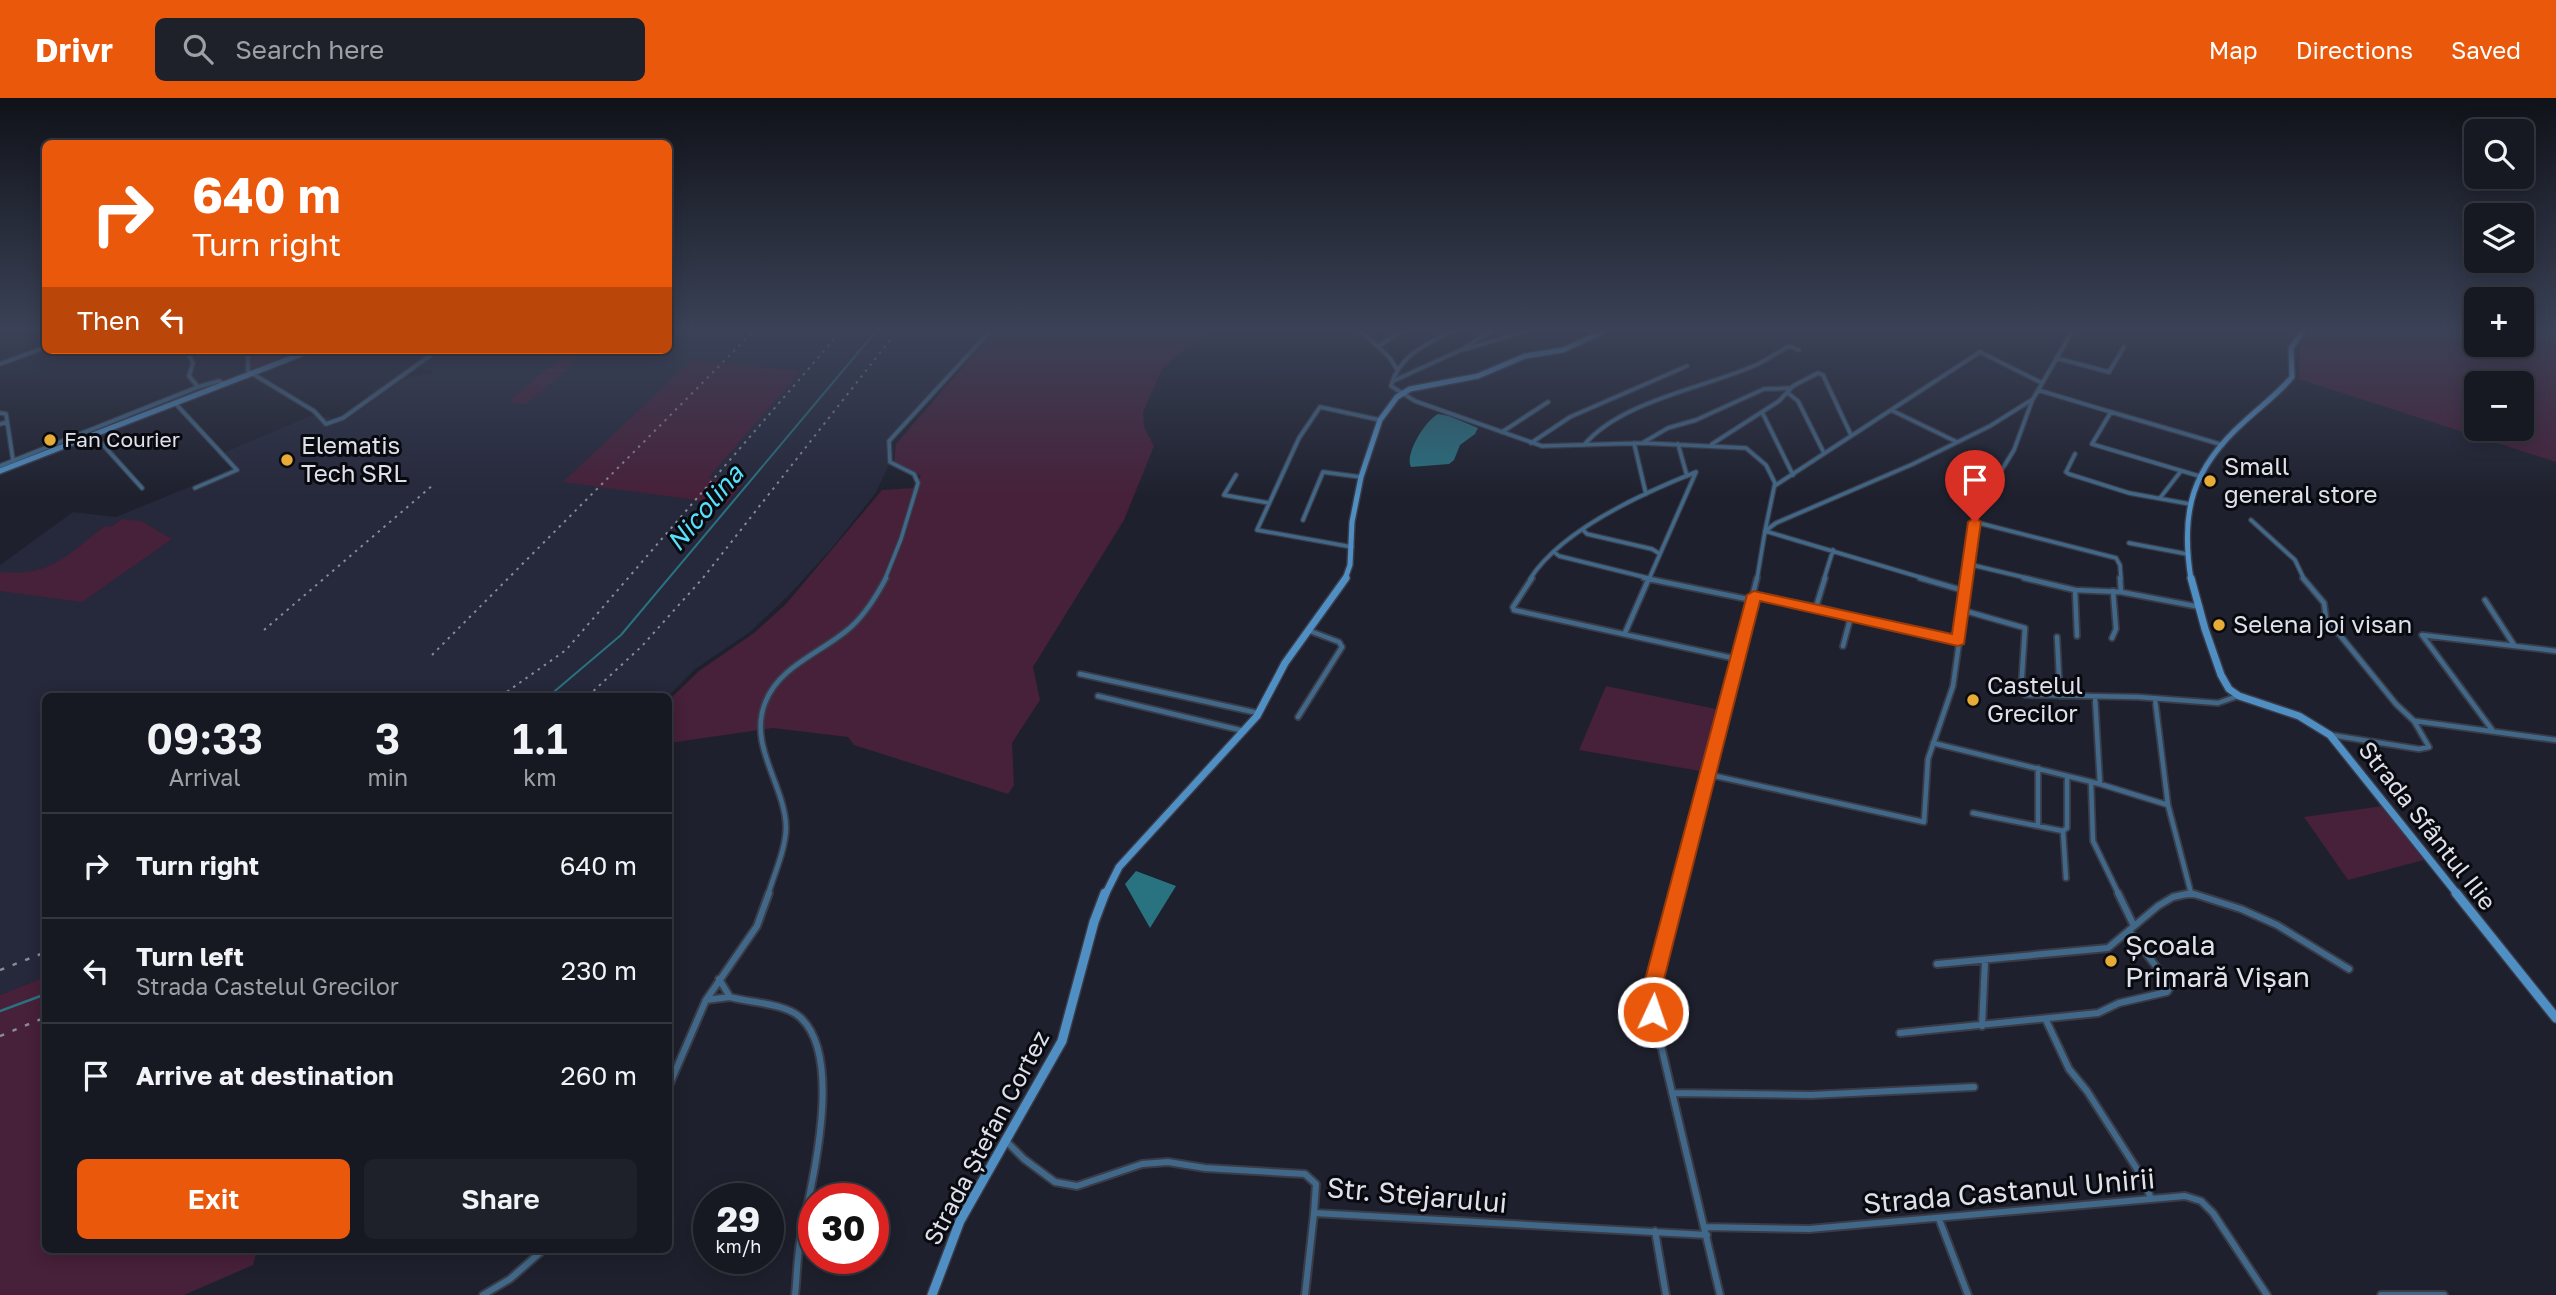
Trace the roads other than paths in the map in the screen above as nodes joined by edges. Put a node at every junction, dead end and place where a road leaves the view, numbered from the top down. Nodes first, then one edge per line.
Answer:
1 (201, 386) edge
2 (218, 386) edge
3 (272, 386) edge
4 (388, 386) edge
5 (940, 386) edge
6 (1391, 386) edge
7 (1426, 386) edge
8 (1641, 386) edge
9 (1699, 386) edge
10 (1797, 386) edge
11 (1828, 386) edge
12 (1928, 386) edge
13 (2040, 386) edge
14 (2285, 386) edge
15 (198, 387) joint
16 (2038, 390) junction
17 (1789, 391) junction
18 (1401, 394) junction
19 (2033, 399) junction
20 (1548, 402) dead end
21 (176, 403) junction
22 (1890, 410) junction
23 (1762, 412) junction
24 (2110, 412) junction
25 (0, 413) edge
26 (1380, 420) junction
27 (7, 422) junction
28 (0, 424) edge
29 (1501, 433) junction
30 (1851, 435) junction
31 (95, 436) junction
32 (1957, 442) junction
33 (74, 443) junction
34 (1634, 443) junction
35 (1643, 443) junction
36 (1530, 444) junction
37 (1678, 444) junction
38 (2223, 444) junction
39 (1584, 445) junction
40 (1712, 445) junction
41 (1824, 453) junction
42 (2074, 454) dead end
43 (13, 460) junction
44 (0, 468) edge
45 (2181, 471) junction
46 (1236, 475) dead end
47 (1793, 475) junction
48 (2199, 475) junction
49 (1687, 476) junction
50 (1361, 477) junction
51 (1776, 485) junction
52 (142, 488) dead end
53 (195, 488) dead end
54 (1646, 494) junction
55 (2160, 499) junction
56 (1269, 503) junction
57 (2190, 504) junction
58 (1303, 520) dead end
59 (2251, 520) dead end
60 (1975, 522) junction
61 (1583, 530) junction
62 (1765, 531) junction
63 (2129, 543) dead end
64 (1352, 547) junction
65 (1833, 550) junction
66 (1554, 552) junction
67 (1660, 554) junction
68 (2187, 554) junction
69 (1968, 564) junction
70 (1650, 579) junction
71 (2075, 590) junction
72 (1965, 591) junction
73 (2113, 591) junction
74 (2121, 592) junction
75 (1753, 598) junction
76 (2485, 600) dead end
77 (1816, 607) junction
78 (2200, 607) junction
79 (1962, 610) junction
80 (1852, 616) junction
81 (1310, 631) junction
82 (1625, 633) junction
83 (2077, 636) dead end
84 (2057, 637) dead end
85 (2112, 639) dead end
86 (1958, 641) junction
87 (1843, 646) dead end
88 (2514, 646) junction
89 (2556, 651) edge
90 (1737, 659) junction
91 (1080, 674) dead end
92 (1098, 696) dead end
93 (2060, 696) junction
94 (2095, 696) junction
95 (2239, 696) junction
96 (2155, 699) junction
97 (1259, 713) junction
98 (1298, 717) dead end
99 (2414, 721) junction
100 (1245, 731) junction
101 (2493, 732) junction
102 (2330, 735) junction
103 (2556, 740) edge
104 (1933, 743) junction
105 (2038, 768) junction
106 (1706, 774) junction
107 (2067, 775) junction
108 (2091, 782) junction
109 (2100, 784) junction
110 (2168, 805) junction
111 (1973, 813) dead end
112 (2038, 826) junction
113 (2063, 831) junction
114 (2066, 878) dead end
115 (2191, 893) junction
116 (2132, 929) junction
117 (1985, 961) junction
118 (1937, 964) dead end
119 (2349, 969) dead end
120 (719, 978) junction
121 (730, 997) junction
122 (706, 1000) junction
123 (2556, 1018) edge
124 (2046, 1020) junction
125 (1982, 1026) junction
126 (1900, 1033) dead end
127 (672, 1079) edge
128 (1974, 1087) dead end
129 (1672, 1093) junction
130 (1006, 1140) junction
131 (2151, 1199) junction
132 (1314, 1213) junction
133 (1939, 1219) junction
134 (1655, 1231) junction
135 (1706, 1231) junction
136 (540, 1253) edge
137 (483, 1295) edge
138 (795, 1295) edge
139 (932, 1295) edge
140 (1305, 1295) edge
141 (1666, 1295) edge
142 (1720, 1295) edge
143 (1968, 1295) edge
144 (2267, 1295) edge
145 (2381, 1295) edge
146 (2444, 1295) edge

1 - 15 street
2 - 21 street
3 - 4 street
5 - 120 street
6 - 18 street
7 - 18 street
8 - 36 street
9 - 39 street
10 - 17 street
11 - 30 street
12 - 22 street
13 - 16 street
14 - 38 street
15 - 43 street
16 - 19 street
16 - 24 street
17 - 23 street
17 - 35 street
17 - 41 street
18 - 26 street, Strada Ștefan Cortez
18 - 29 street
19 - 32 street
19 - 60 street
20 - 29 street
21 - 31 street
21 - 33 street
21 - 53 street
22 - 30 street
22 - 32 street
23 - 40 street
23 - 47 street
24 - 38 street
24 - 45 street
25 - 27 street
26 - 50 street, Strada Ștefan Cortez
26 - 56 street
27 - 28 street
27 - 43 street
29 - 36 street
30 - 41 street
31 - 33 street
31 - 52 street
32 - 62 street
33 - 44 street
34 - 35 street
34 - 39 street
34 - 54 street
35 - 37 street
36 - 39 street
37 - 40 street
37 - 49 street
38 - 48 street
40 - 51 street
41 - 47 street
42 - 55 street
43 - 44 street
45 - 48 street
45 - 55 street
46 - 56 street
47 - 51 street
48 - 57 street
49 - 54 street
49 - 67 street
50 - 58 street
50 - 64 street, Strada Ștefan Cortez
51 - 62 street
54 - 61 street
55 - 57 street
56 - 64 street
57 - 68 street
59 - 99 street
60 - 69 street
60 - 74 street
61 - 66 street
61 - 67 street
62 - 65 street
62 - 75 street
63 - 68 street
64 - 81 street, Strada Ștefan Cortez
65 - 72 street
65 - 77 street
66 - 70 street
66 - 82 street
67 - 70 street
68 - 78 street
69 - 71 street
69 - 72 street
70 - 75 street
70 - 82 street
71 - 73 street
71 - 83 street
72 - 79 street
73 - 74 street
73 - 85 street
74 - 78 street
75 - 77 street
75 - 90 street
76 - 88 street
77 - 80 street
78 - 95 street
79 - 86 street
79 - 93 street
80 - 86 street
80 - 87 street
81 - 97 street, Strada Ștefan Cortez
81 - 98 street
82 - 90 street
84 - 93 street
86 - 104 street
88 - 89 street
88 - 101 street
90 - 106 street
91 - 97 street
92 - 100 street
93 - 94 street
94 - 96 street
94 - 109 street
95 - 96 street
95 - 102 street, Strada Sfântul Ilie
96 - 110 street
97 - 100 street, Strada Ștefan Cortez
99 - 101 street
99 - 102 street
100 - 130 street, Strada Ștefan Cortez
101 - 103 street
102 - 123 street, Strada Sfântul Ilie
104 - 105 street
104 - 106 street
105 - 107 street
105 - 112 street
106 - 129 street
107 - 108 street
107 - 113 street
108 - 109 street
108 - 116 street
109 - 110 street
110 - 115 street
111 - 112 street
112 - 113 street
113 - 114 street
115 - 116 street
115 - 119 street
116 - 117 street
116 - 124 street
117 - 118 street
117 - 125 street
120 - 121 street
120 - 122 street
121 - 122 street
121 - 138 street
122 - 127 street
124 - 125 street
124 - 131 street
125 - 126 street
128 - 129 street
129 - 135 street
130 - 132 street, Str. Stejarului
130 - 139 street, Strada Ștefan Cortez
131 - 133 street, Strada Castanul Unirii
131 - 144 street, Strada Castanul Unirii
132 - 134 street, Str. Stejarului
132 - 140 street
133 - 135 street, Strada Castanul Unirii
133 - 143 street
134 - 135 street, Str. Stejarului
134 - 141 street
135 - 142 street
136 - 137 street
145 - 146 street

